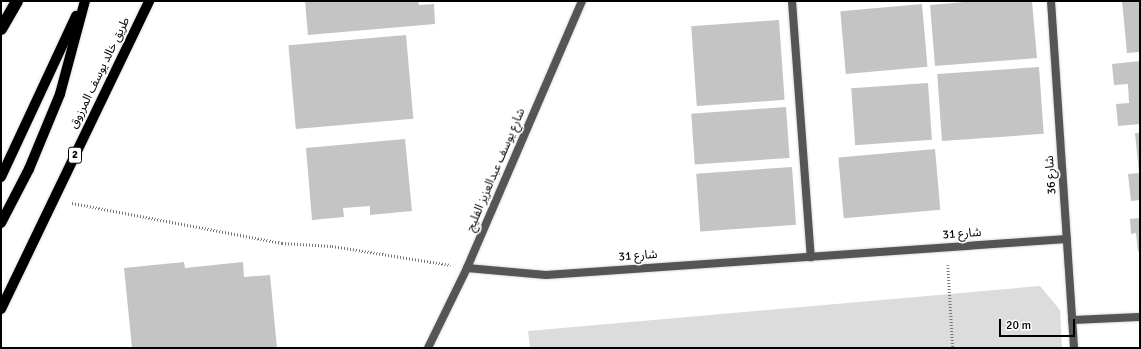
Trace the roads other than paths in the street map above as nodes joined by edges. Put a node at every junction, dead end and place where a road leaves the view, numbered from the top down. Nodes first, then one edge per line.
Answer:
1 (84, 1) edge
2 (149, 1) edge
3 (582, 1) edge
4 (792, 1) edge
5 (1051, 1) edge
6 (14, 6) edge
7 (1, 30) edge
8 (1, 177) edge
9 (1, 223) edge
10 (1067, 239) junction
11 (811, 257) junction
12 (467, 268) junction
13 (1, 308) edge
14 (1140, 317) edge
15 (1072, 320) junction
16 (428, 348) edge
17 (1074, 348) edge

1 - 8 main road
1 - 9 main road
2 - 13 main road, طريق خالد يوسف المرزوق / 2
3 - 12 street, شارع يوسف عبدالعزيز الفليج
4 - 11 street
5 - 10 street, شارع 36
6 - 7 highway
10 - 11 street, شارع 31
10 - 15 street, شارع 36
11 - 12 street, شارع 31
12 - 16 street, شارع يوسف عبدالعزيز الفليج
14 - 15 street
15 - 17 street, شارع 36

